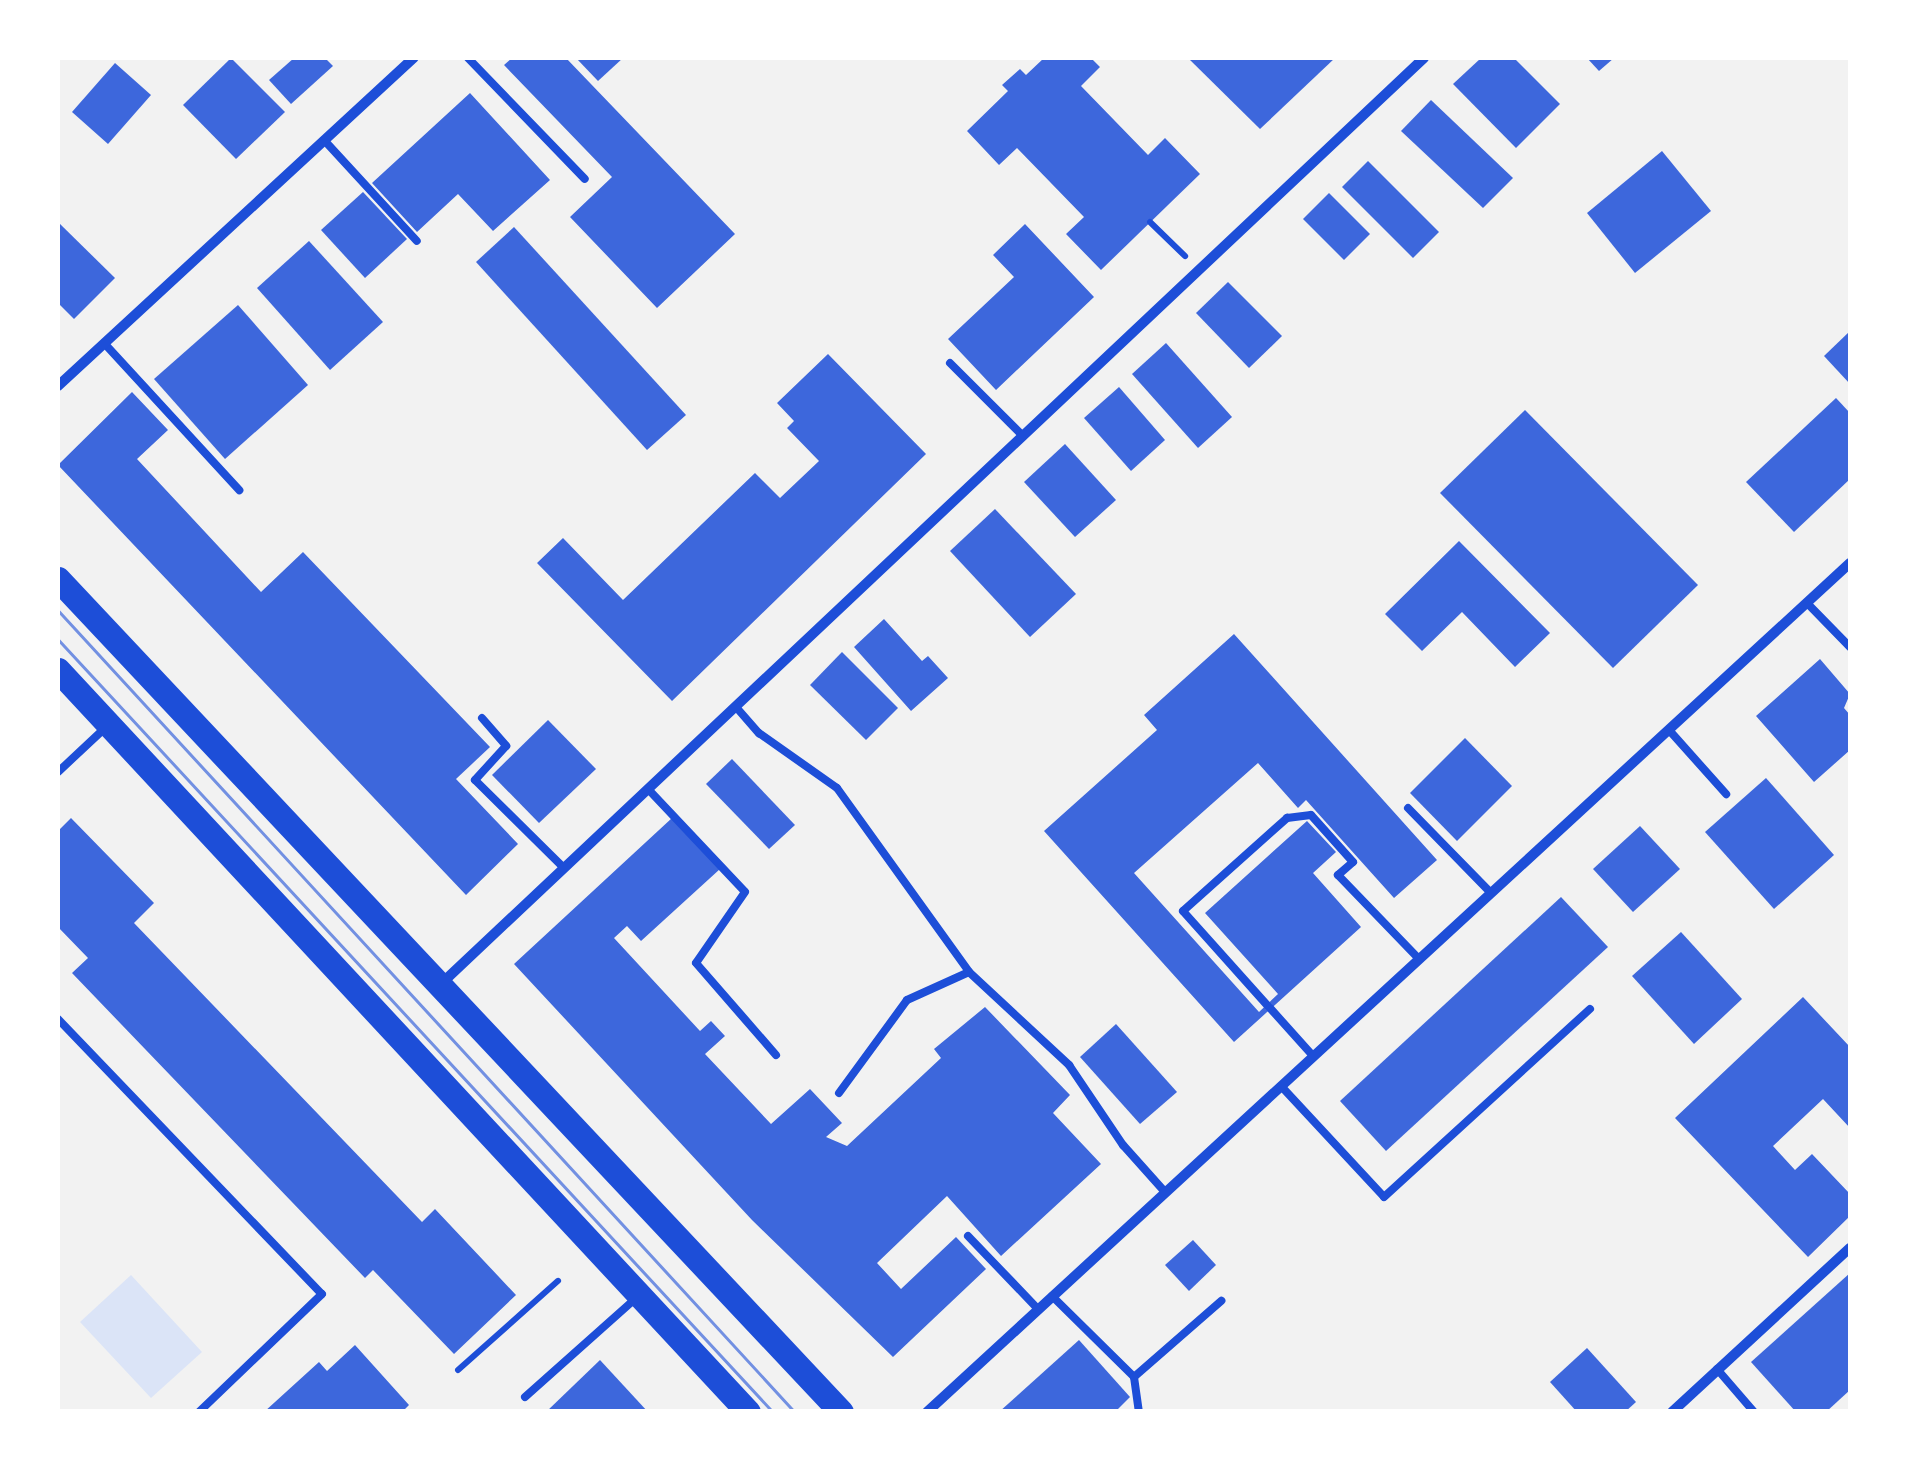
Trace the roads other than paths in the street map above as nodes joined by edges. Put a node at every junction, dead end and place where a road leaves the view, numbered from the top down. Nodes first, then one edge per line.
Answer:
1 (414, 58) edge
2 (468, 58) edge
3 (1424, 58) edge
4 (324, 140) junction
5 (585, 179) dead end
6 (416, 241) dead end
7 (104, 343) junction
8 (950, 363) dead end
9 (58, 386) edge
10 (1023, 436) junction
11 (239, 490) dead end
12 (1850, 563) edge
13 (58, 579) edge
14 (1807, 602) junction
15 (1850, 647) edge
16 (58, 670) edge
17 (736, 707) junction
18 (482, 718) dead end
19 (108, 725) junction
20 (1669, 730) junction
21 (58, 772) edge
22 (648, 790) junction
23 (1726, 794) dead end
24 (1408, 808) dead end
25 (564, 868) junction
26 (1492, 893) junction
27 (1419, 959) junction
28 (968, 972) junction
29 (440, 985) junction
30 (1590, 1009) dead end
31 (58, 1018) edge
32 (776, 1055) dead end
33 (1313, 1056) junction
34 (1282, 1086) junction
35 (839, 1093) dead end
36 (1165, 1192) junction
37 (968, 1236) dead end
38 (1850, 1248) edge
39 (640, 1295) junction
40 (1052, 1296) junction
41 (1221, 1301) dead end
42 (1038, 1309) junction
43 (1718, 1370) junction
44 (1134, 1377) junction
45 (525, 1397) dead end
46 (200, 1412) edge
47 (748, 1412) edge
48 (841, 1412) edge
49 (927, 1412) edge
50 (1139, 1412) edge
51 (1672, 1412) edge
52 (1754, 1412) edge

1 - 4 street
2 - 5 lane
3 - 10 street
4 - 6 lane
4 - 7 street
7 - 9 street
7 - 11 lane
8 - 10 lane
10 - 17 street
12 - 14 street
13 - 29 main road
14 - 15 lane
14 - 20 street
16 - 19 main road
17 - 22 street
17 - 28 lane
18 - 25 lane
19 - 21 lane
19 - 39 main road
20 - 23 lane
20 - 26 street
22 - 25 street
22 - 32 lane
24 - 26 lane
25 - 29 street
26 - 27 street
27 - 33 street
27 - 33 lane
28 - 35 lane
28 - 36 lane
29 - 48 main road
30 - 34 lane
31 - 46 lane
33 - 34 street
34 - 36 street
36 - 40 street
37 - 42 lane
38 - 43 street
39 - 45 lane
39 - 47 main road
40 - 42 street
40 - 44 lane
41 - 44 lane
42 - 49 street
43 - 51 street
43 - 52 lane
44 - 50 lane

